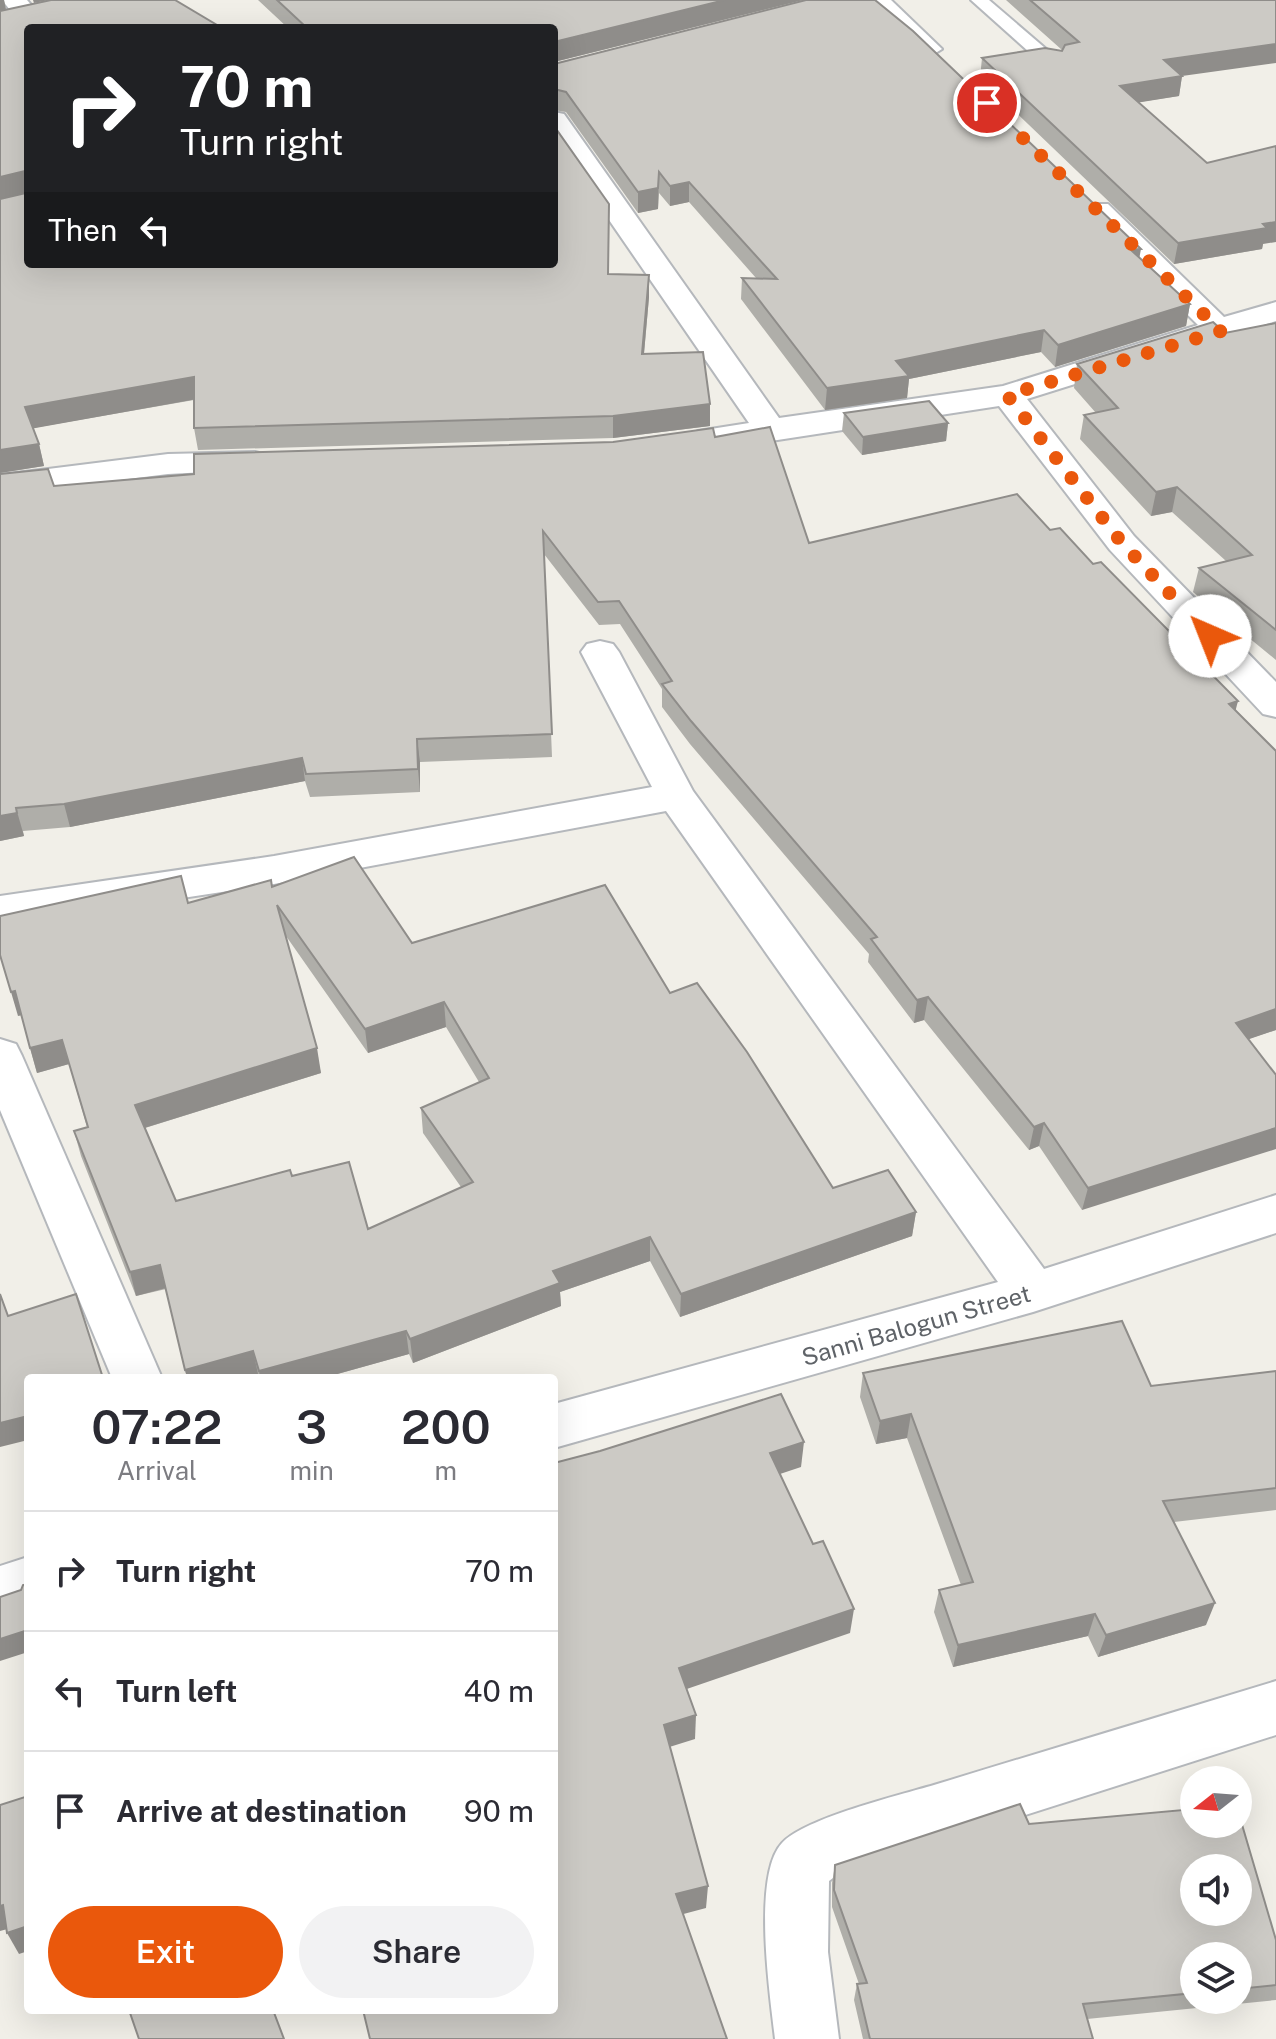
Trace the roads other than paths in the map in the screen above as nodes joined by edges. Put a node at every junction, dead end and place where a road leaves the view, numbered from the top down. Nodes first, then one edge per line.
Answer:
1 (876, 0) edge
2 (979, 0) edge
3 (1053, 64) edge
4 (953, 72) edge
5 (558, 126) edge
6 (1076, 188) edge
7 (1276, 311) edge
8 (1221, 331) junction
9 (1007, 395) junction
10 (771, 431) junction
11 (676, 443) edge
12 (279, 461) edge
13 (0, 485) edge
14 (600, 652) dead end
15 (1276, 705) edge
16 (676, 796) junction
17 (0, 911) edge
18 (0, 1056) edge
19 (1276, 1214) edge
20 (1033, 1292) junction
21 (135, 1374) edge
22 (558, 1425) edge
23 (24, 1583) edge
24 (0, 1591) edge
25 (1276, 1708) edge
26 (807, 2039) edge

1 - 4 street
2 - 3 lane
5 - 10 street
6 - 8 street
7 - 8 street
8 - 9 street
9 - 10 street
9 - 15 street
10 - 11 street
12 - 13 street
14 - 16 street
16 - 17 street
16 - 20 street
18 - 21 street
19 - 20 street, Sanni Balogun Street
20 - 22 street, Sanni Balogun Street
23 - 24 street
25 - 26 street

